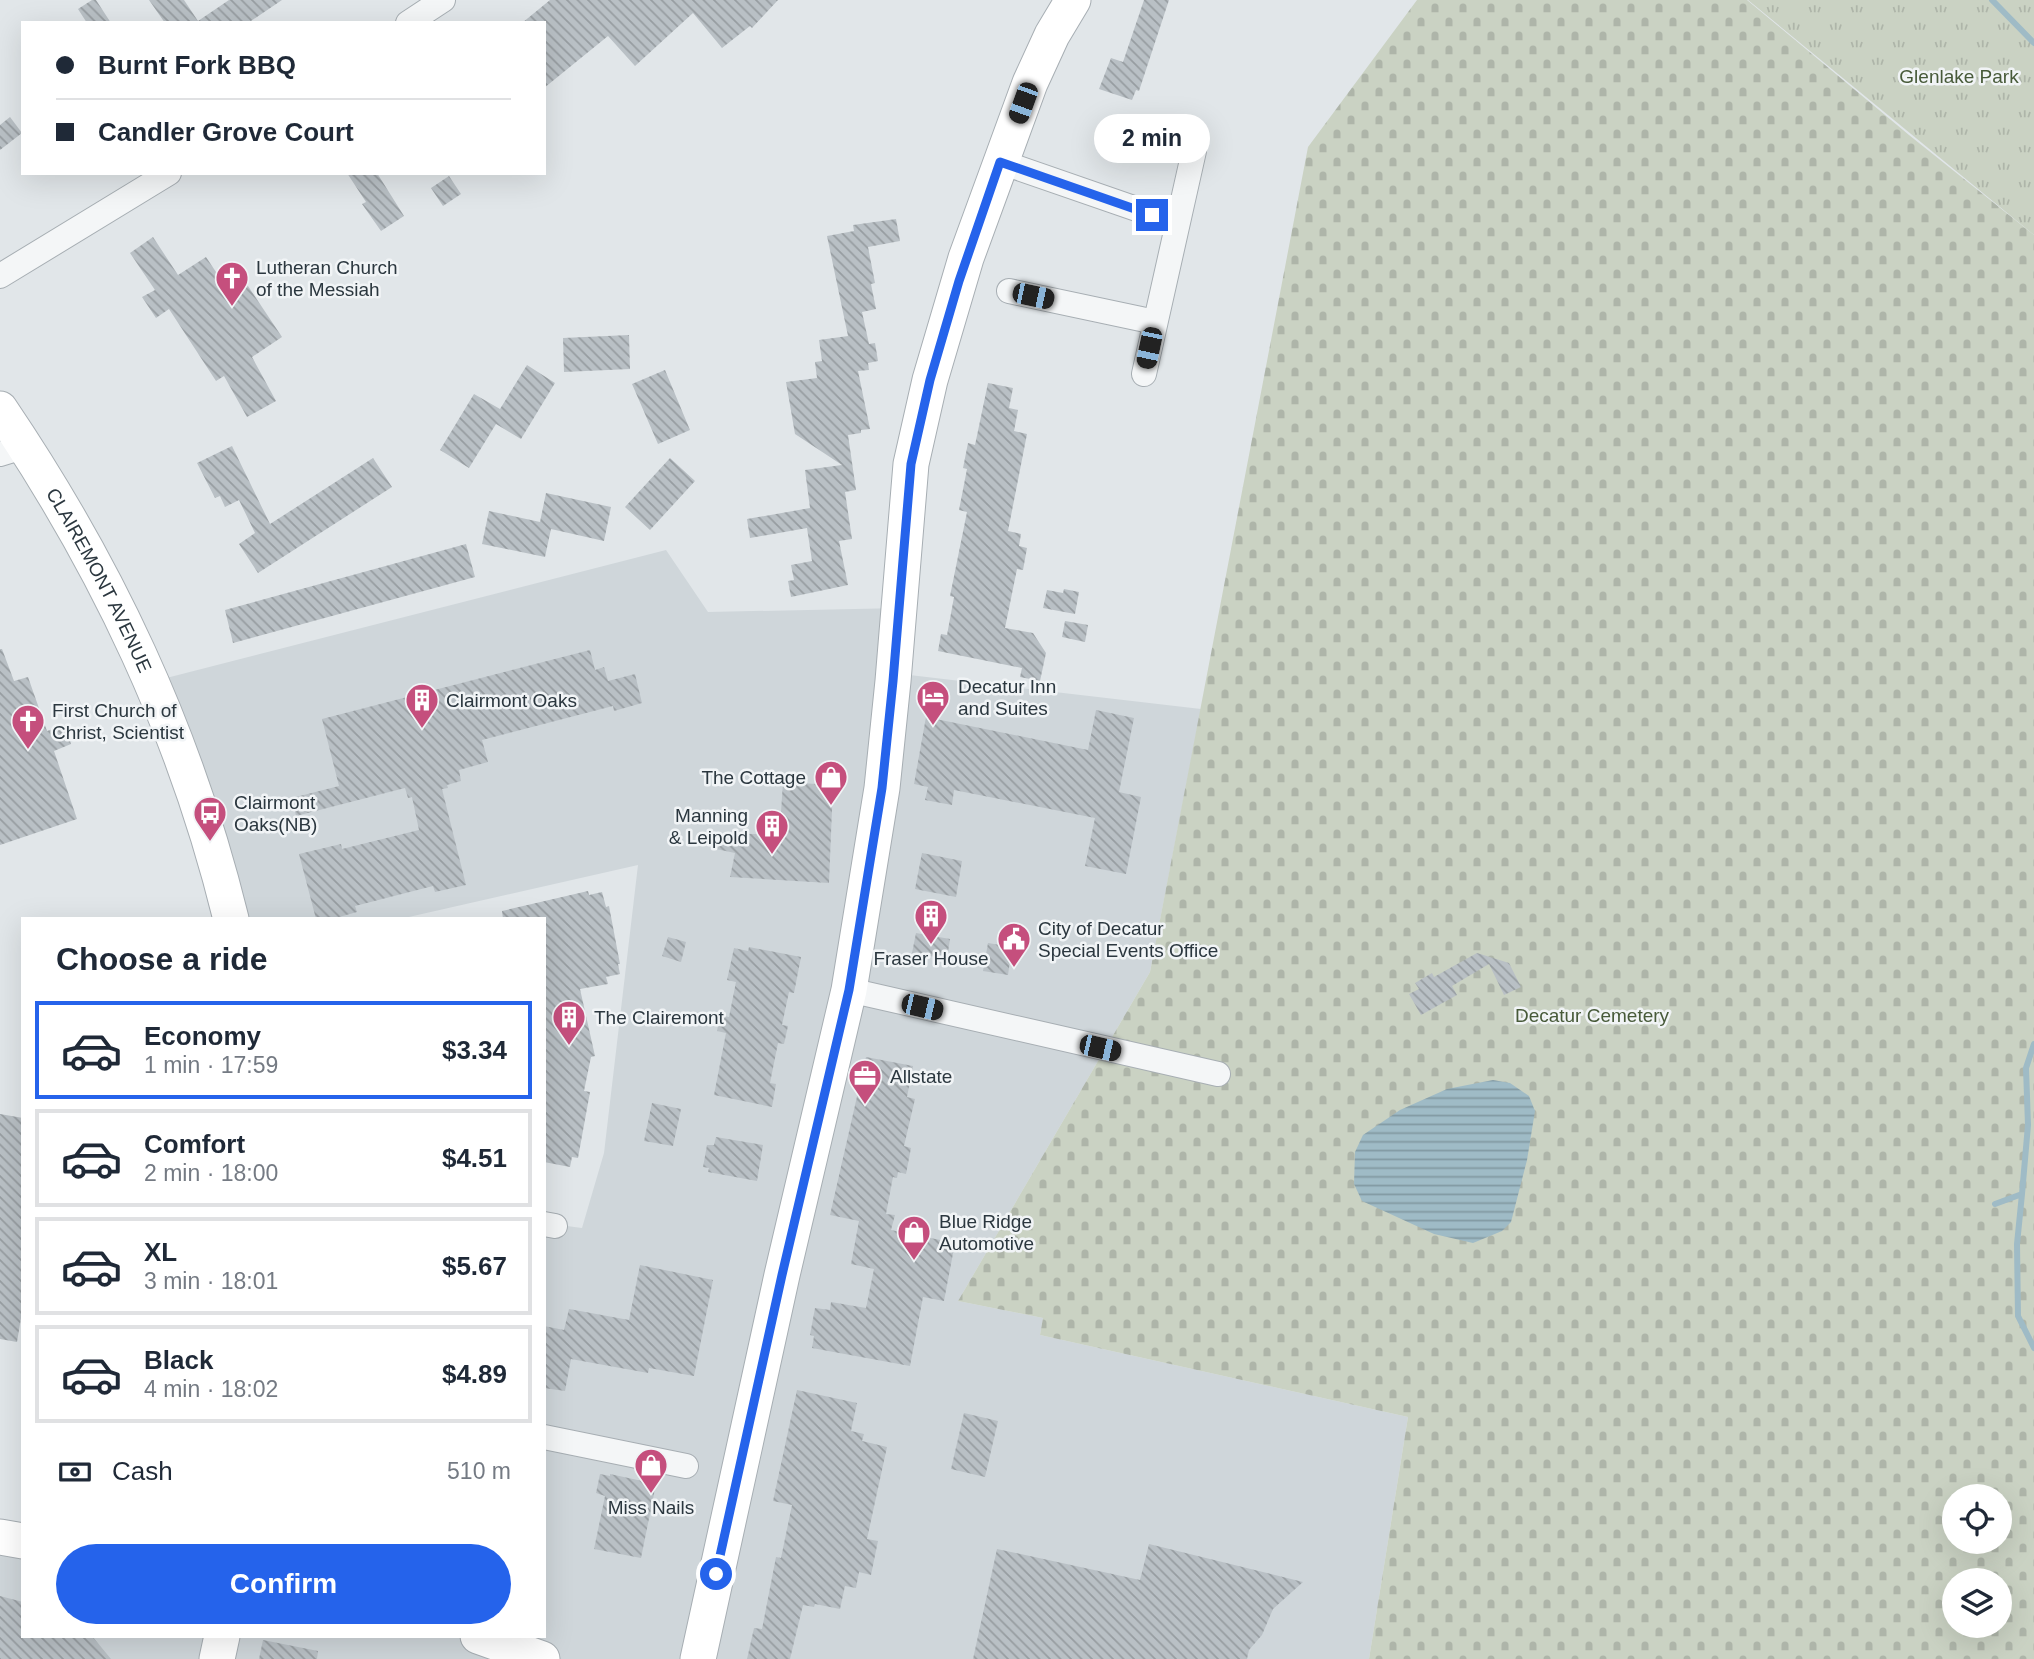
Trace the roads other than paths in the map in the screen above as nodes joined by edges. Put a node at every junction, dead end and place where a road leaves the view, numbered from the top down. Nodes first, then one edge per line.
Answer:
1 (443, 0) edge
2 (1073, 0) edge
3 (411, 21) edge
4 (1194, 151) dead end
5 (1000, 162) junction
6 (166, 175) edge
7 (1177, 223) junction
8 (0, 276) edge
9 (1009, 291) dead end
10 (1155, 322) junction
11 (1144, 374) dead end
12 (0, 408) edge
13 (13, 450) edge
14 (230, 917) edge
15 (849, 990) junction
16 (1218, 1074) dead end
17 (546, 1437) edge
18 (686, 1466) dead end
19 (0, 1537) edge
20 (21, 1541) edge
21 (222, 1638) edge
22 (484, 1638) edge
23 (217, 1659) edge
24 (542, 1659) edge
25 (698, 1659) edge

1 - 3 street
2 - 5 main road
4 - 7 street
5 - 7 street
5 - 15 main road
6 - 8 street
7 - 10 street
9 - 10 street
10 - 11 street
12 - 13 main road, CLAIREMONT AVENUE
13 - 14 main road, CLAIREMONT AVENUE
15 - 16 street
15 - 25 main road
17 - 18 street
19 - 20 main road
21 - 23 main road
22 - 24 main road

